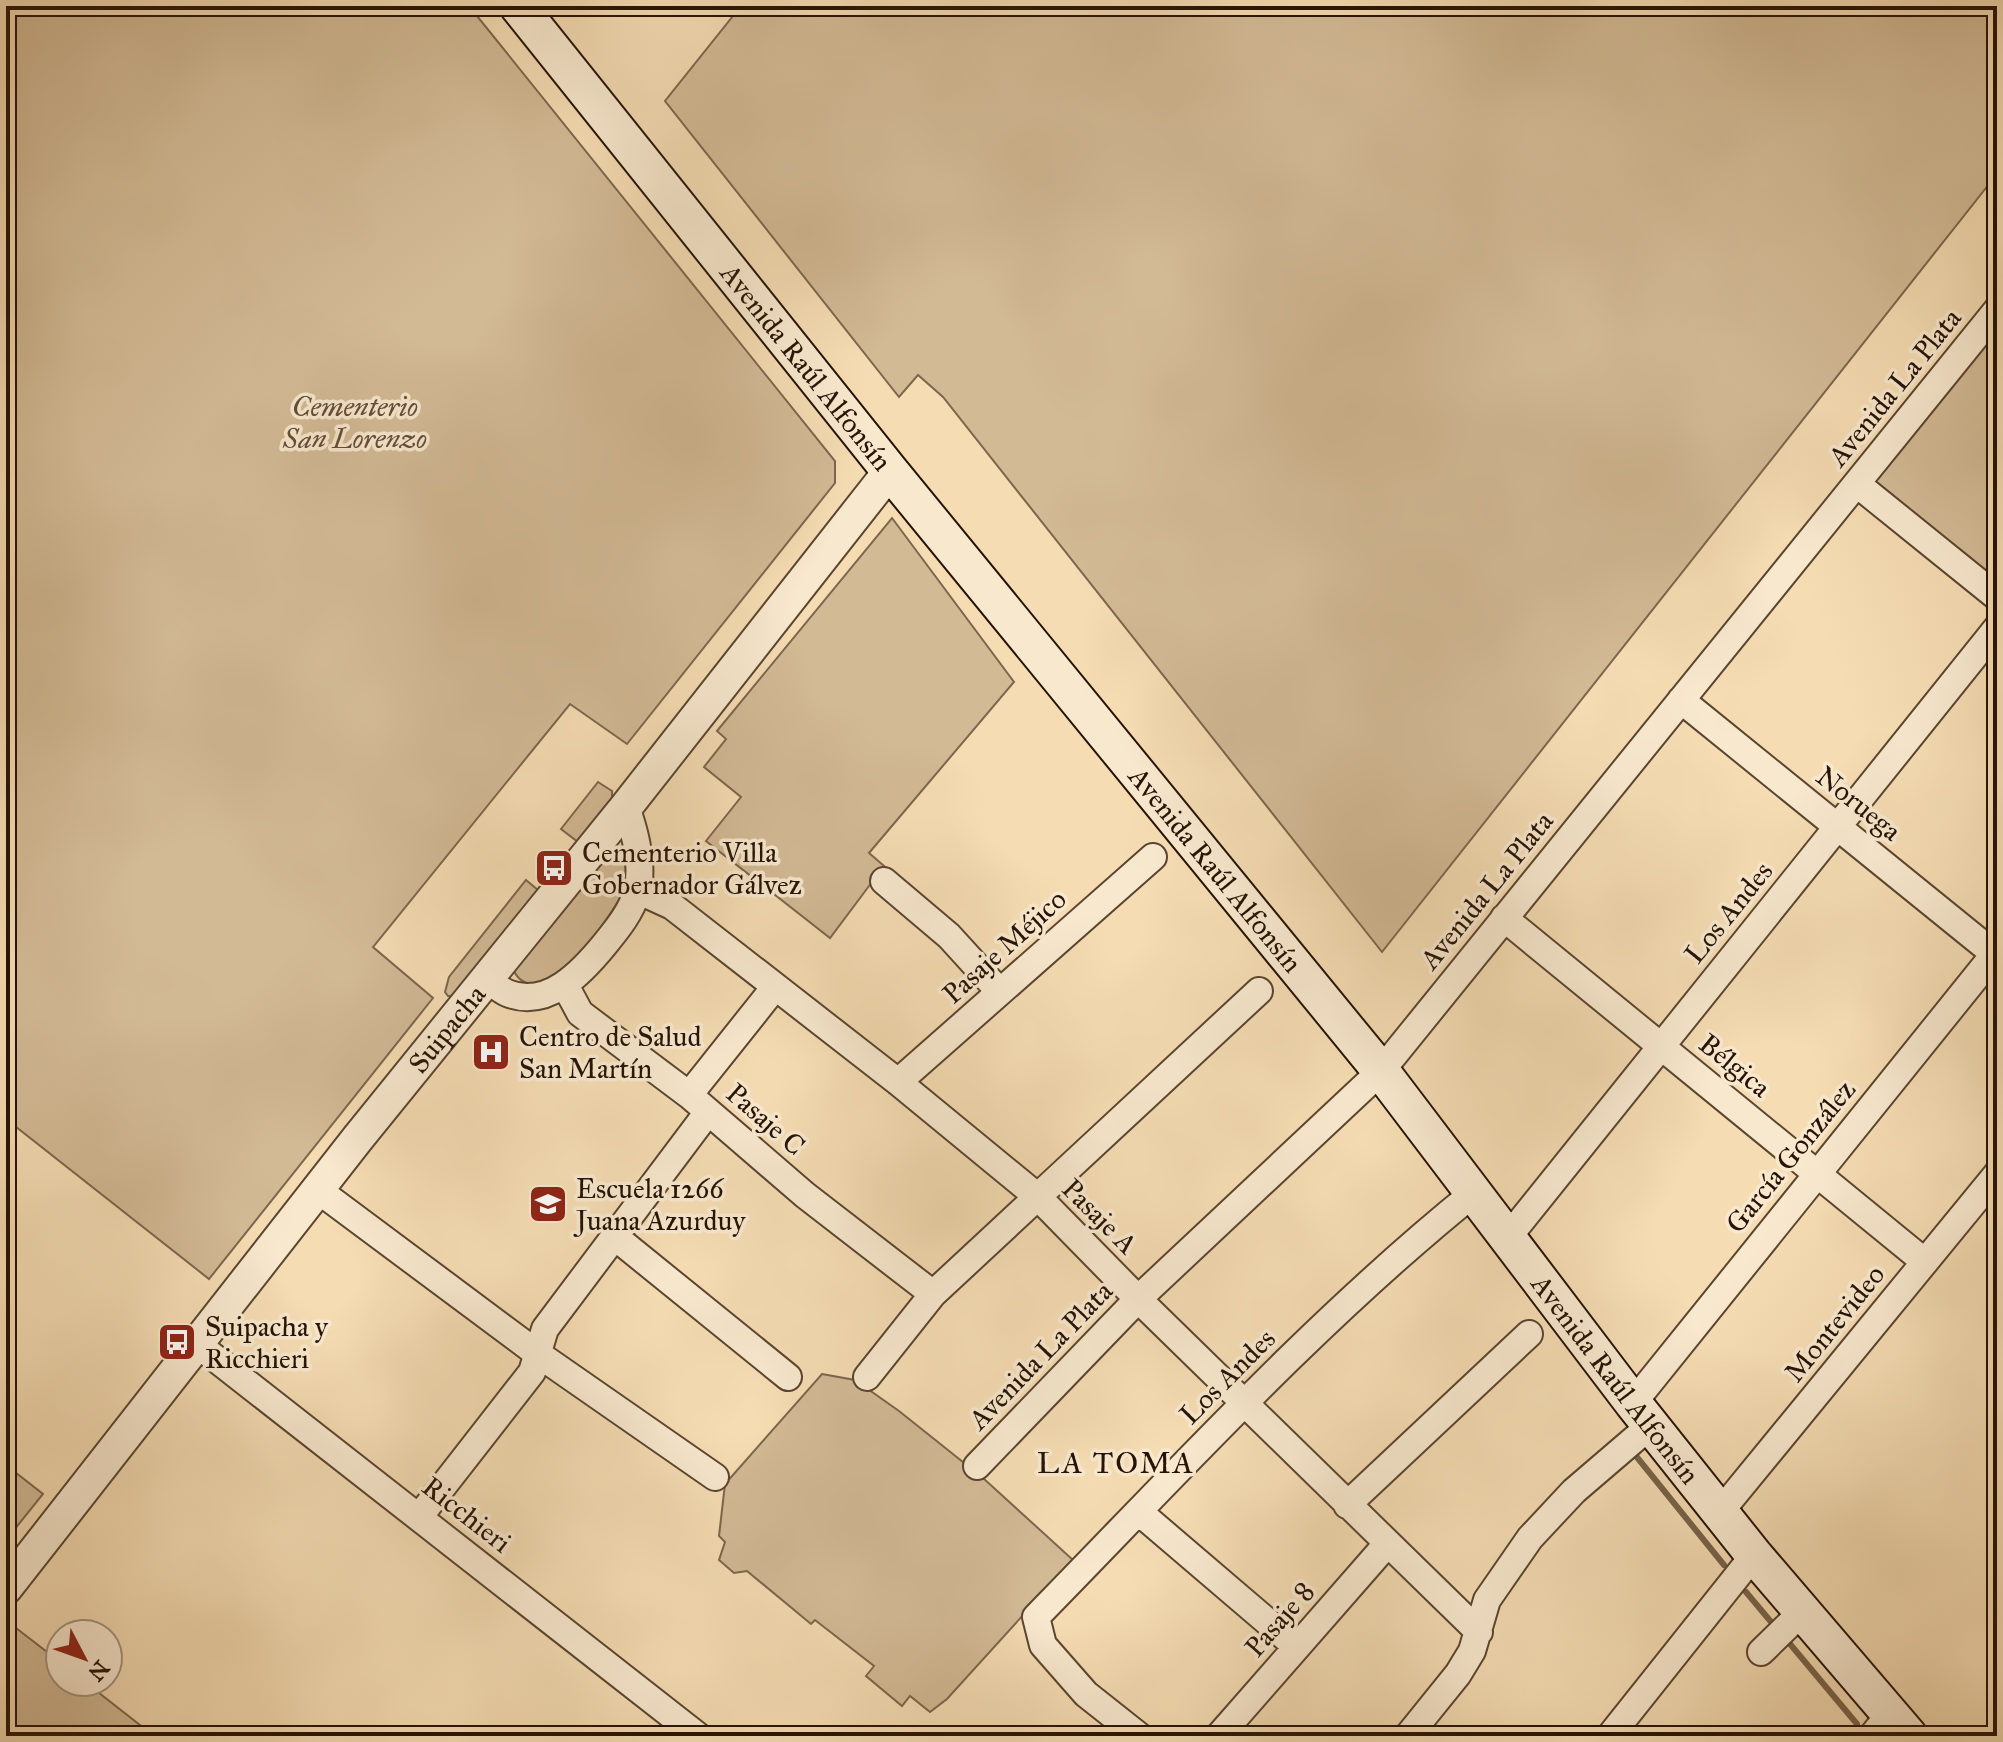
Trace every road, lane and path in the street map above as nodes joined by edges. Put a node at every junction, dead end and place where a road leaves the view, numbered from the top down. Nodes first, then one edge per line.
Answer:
1 (518, 6) edge
2 (1997, 310) edge
3 (890, 471) junction
4 (1857, 484) junction
5 (1997, 597) edge
6 (1997, 628) edge
7 (1681, 700) junction
8 (626, 807) junction
9 (1838, 827) junction
10 (1153, 857) dead end
11 (884, 881) dead end
12 (637, 890) junction
13 (1504, 918) junction
14 (1996, 954) edge
15 (487, 979) junction
16 (565, 985) junction
17 (775, 987) junction
18 (1259, 991) dead end
19 (1000, 992) junction
20 (1660, 1046) junction
21 (1381, 1071) junction
22 (898, 1082) junction
23 (699, 1103) junction
24 (1817, 1172) junction
25 (1997, 1174) edge
26 (318, 1190) junction
27 (1475, 1192) junction
28 (1038, 1197) junction
29 (614, 1236) junction
30 (1509, 1236) junction
31 (1925, 1262) junction
32 (933, 1294) junction
33 (1138, 1299) junction
34 (1529, 1334) dead end
35 (197, 1344) junction
36 (538, 1354) junction
37 (788, 1377) dead end
38 (867, 1377) dead end
39 (1243, 1402) junction
40 (1642, 1414) junction
41 (977, 1466) dead end
42 (715, 1477) dead end
43 (1347, 1505) junction
44 (1139, 1512) junction
45 (1720, 1512) junction
46 (419, 1517) junction
47 (1387, 1544) junction
48 (1754, 1555) junction
49 (6, 1588) edge
50 (1479, 1632) junction
51 (1297, 1647) junction
52 (1892, 1729) edge
53 (698, 1736) edge
54 (1139, 1736) edge
55 (1219, 1736) edge
56 (1408, 1736) edge
57 (1610, 1736) edge

1 - 3 main road, Avenida Raúl Alfonsín
2 - 4 street, Avenida La Plata
3 - 8 street, Suipacha
3 - 21 main road, Avenida Raúl Alfonsín
4 - 5 street
4 - 7 street, Avenida La Plata
6 - 9 street, Los Andes
7 - 9 street, Noruega
7 - 13 street, Avenida La Plata
8 - 12 street
8 - 15 street, Suipacha
9 - 14 street, Noruega
9 - 20 street, Los Andes
10 - 19 street, Pasaje Méjico
11 - 19 street
12 - 16 street
12 - 17 street, Pasaje A
13 - 20 street, Bélgica
13 - 21 street, Avenida La Plata
14 - 24 street, García González
15 - 16 street
15 - 26 street, Suipacha
16 - 23 street, Pasaje C
17 - 22 street, Pasaje A
17 - 23 street
18 - 28 street
19 - 22 street, Pasaje Méjico
20 - 24 street, Bélgica
20 - 30 street, Los Andes
21 - 27 main road, Avenida Raúl Alfonsín
21 - 33 street, Avenida La Plata
22 - 28 street, Pasaje A
23 - 29 street
23 - 32 street, Pasaje C
24 - 31 street, Bélgica
24 - 40 street, García González
25 - 31 street, Montevideo
26 - 35 street, Suipacha
26 - 36 street
27 - 30 main road, Avenida Raúl Alfonsín
27 - 39 street, Los Andes
28 - 32 street
28 - 33 street, Pasaje A
29 - 36 street
29 - 37 street
30 - 40 main road, Avenida Raúl Alfonsín
31 - 45 street, Montevideo
32 - 38 street
33 - 39 street, Pasaje A
33 - 41 street, Avenida La Plata
34 - 43 street
35 - 46 street, Ricchieri
35 - 49 street, Suipacha
36 - 42 street
36 - 46 street
39 - 43 street, Pasaje A
39 - 44 street, Los Andes
40 - 45 main road, Avenida Raúl Alfonsín
40 - 50 street, García González
43 - 47 street, Pasaje A
44 - 51 street
44 - 54 street, Los Andes
45 - 48 main road, Avenida Raúl Alfonsín
46 - 53 street, Ricchieri
47 - 50 street, Pasaje A
47 - 51 street, Pasaje 8
48 - 52 main road, Avenida Raúl Alfonsín
48 - 57 street
50 - 56 street, García González
51 - 55 street, Pasaje 8

